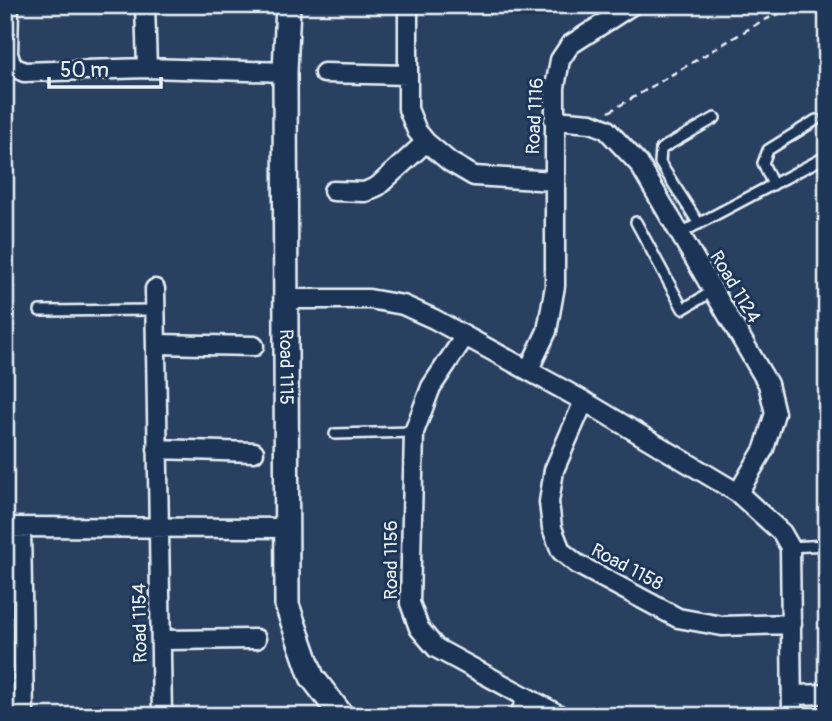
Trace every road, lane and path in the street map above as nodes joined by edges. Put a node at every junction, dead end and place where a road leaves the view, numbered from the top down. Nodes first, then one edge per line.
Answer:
1 (9, 5) edge
2 (145, 5) edge
3 (288, 5) edge
4 (408, 5) edge
5 (632, 5) edge
6 (800, 5) edge
7 (147, 68) junction
8 (285, 72) junction
9 (324, 73) dead end
10 (408, 75) junction
11 (715, 118) dead end
12 (554, 120) junction
13 (816, 120) dead end
14 (591, 123) junction
15 (426, 142) junction
16 (827, 156) edge
17 (554, 181) junction
18 (773, 185) junction
19 (333, 191) dead end
20 (636, 222) dead end
21 (699, 224) junction
22 (679, 234) junction
23 (155, 289) dead end
24 (713, 291) junction
25 (287, 299) junction
26 (156, 310) junction
27 (40, 311) dead end
28 (465, 336) junction
29 (156, 344) junction
30 (254, 346) dead end
31 (529, 369) junction
32 (584, 401) junction
33 (414, 432) junction
34 (335, 434) dead end
35 (157, 449) junction
36 (254, 452) dead end
37 (738, 493) junction
38 (9, 528) edge
39 (288, 528) junction
40 (159, 529) junction
41 (827, 545) edge
42 (790, 547) junction
43 (792, 624) junction
44 (256, 639) dead end
45 (161, 640) junction
46 (792, 695) junction
47 (827, 695) edge
48 (528, 698) junction
49 (24, 716) edge
50 (162, 716) edge
51 (342, 716) edge
52 (519, 716) edge
53 (561, 716) edge
54 (792, 716) edge

1 - 7 street
2 - 7 street
3 - 8 street, Road 1115
4 - 10 street, Road 1116
5 - 12 street, Road 1116
6 - 14 path
7 - 8 street
8 - 25 street, Road 1115
9 - 10 street
10 - 15 street, Road 1116
11 - 21 lane
12 - 14 street
12 - 17 street, Road 1116
13 - 18 lane
14 - 22 street, Road 1124
15 - 17 street, Road 1116
15 - 19 street
16 - 18 lane
17 - 31 street, Road 1116
18 - 21 lane
20 - 24 lane
21 - 22 lane
22 - 24 street, Road 1124
23 - 26 street, Road 1154
24 - 37 street, Road 1124
25 - 28 street
25 - 39 street, Road 1115
26 - 27 lane
26 - 29 street, Road 1154
28 - 31 street
28 - 33 street, Road 1156
29 - 30 street
29 - 35 street, Road 1154
31 - 32 street
32 - 37 street
32 - 43 street, Road 1158
33 - 34 lane
33 - 48 street, Road 1156
35 - 36 street
35 - 40 street, Road 1154
37 - 42 street
38 - 40 street
38 - 49 street
39 - 40 street
39 - 51 street, Road 1115
40 - 45 street, Road 1154
41 - 42 lane
42 - 43 street
43 - 46 street
44 - 45 street
45 - 50 street, Road 1154
46 - 47 street
46 - 54 street
48 - 52 street
48 - 53 street, Road 1156

